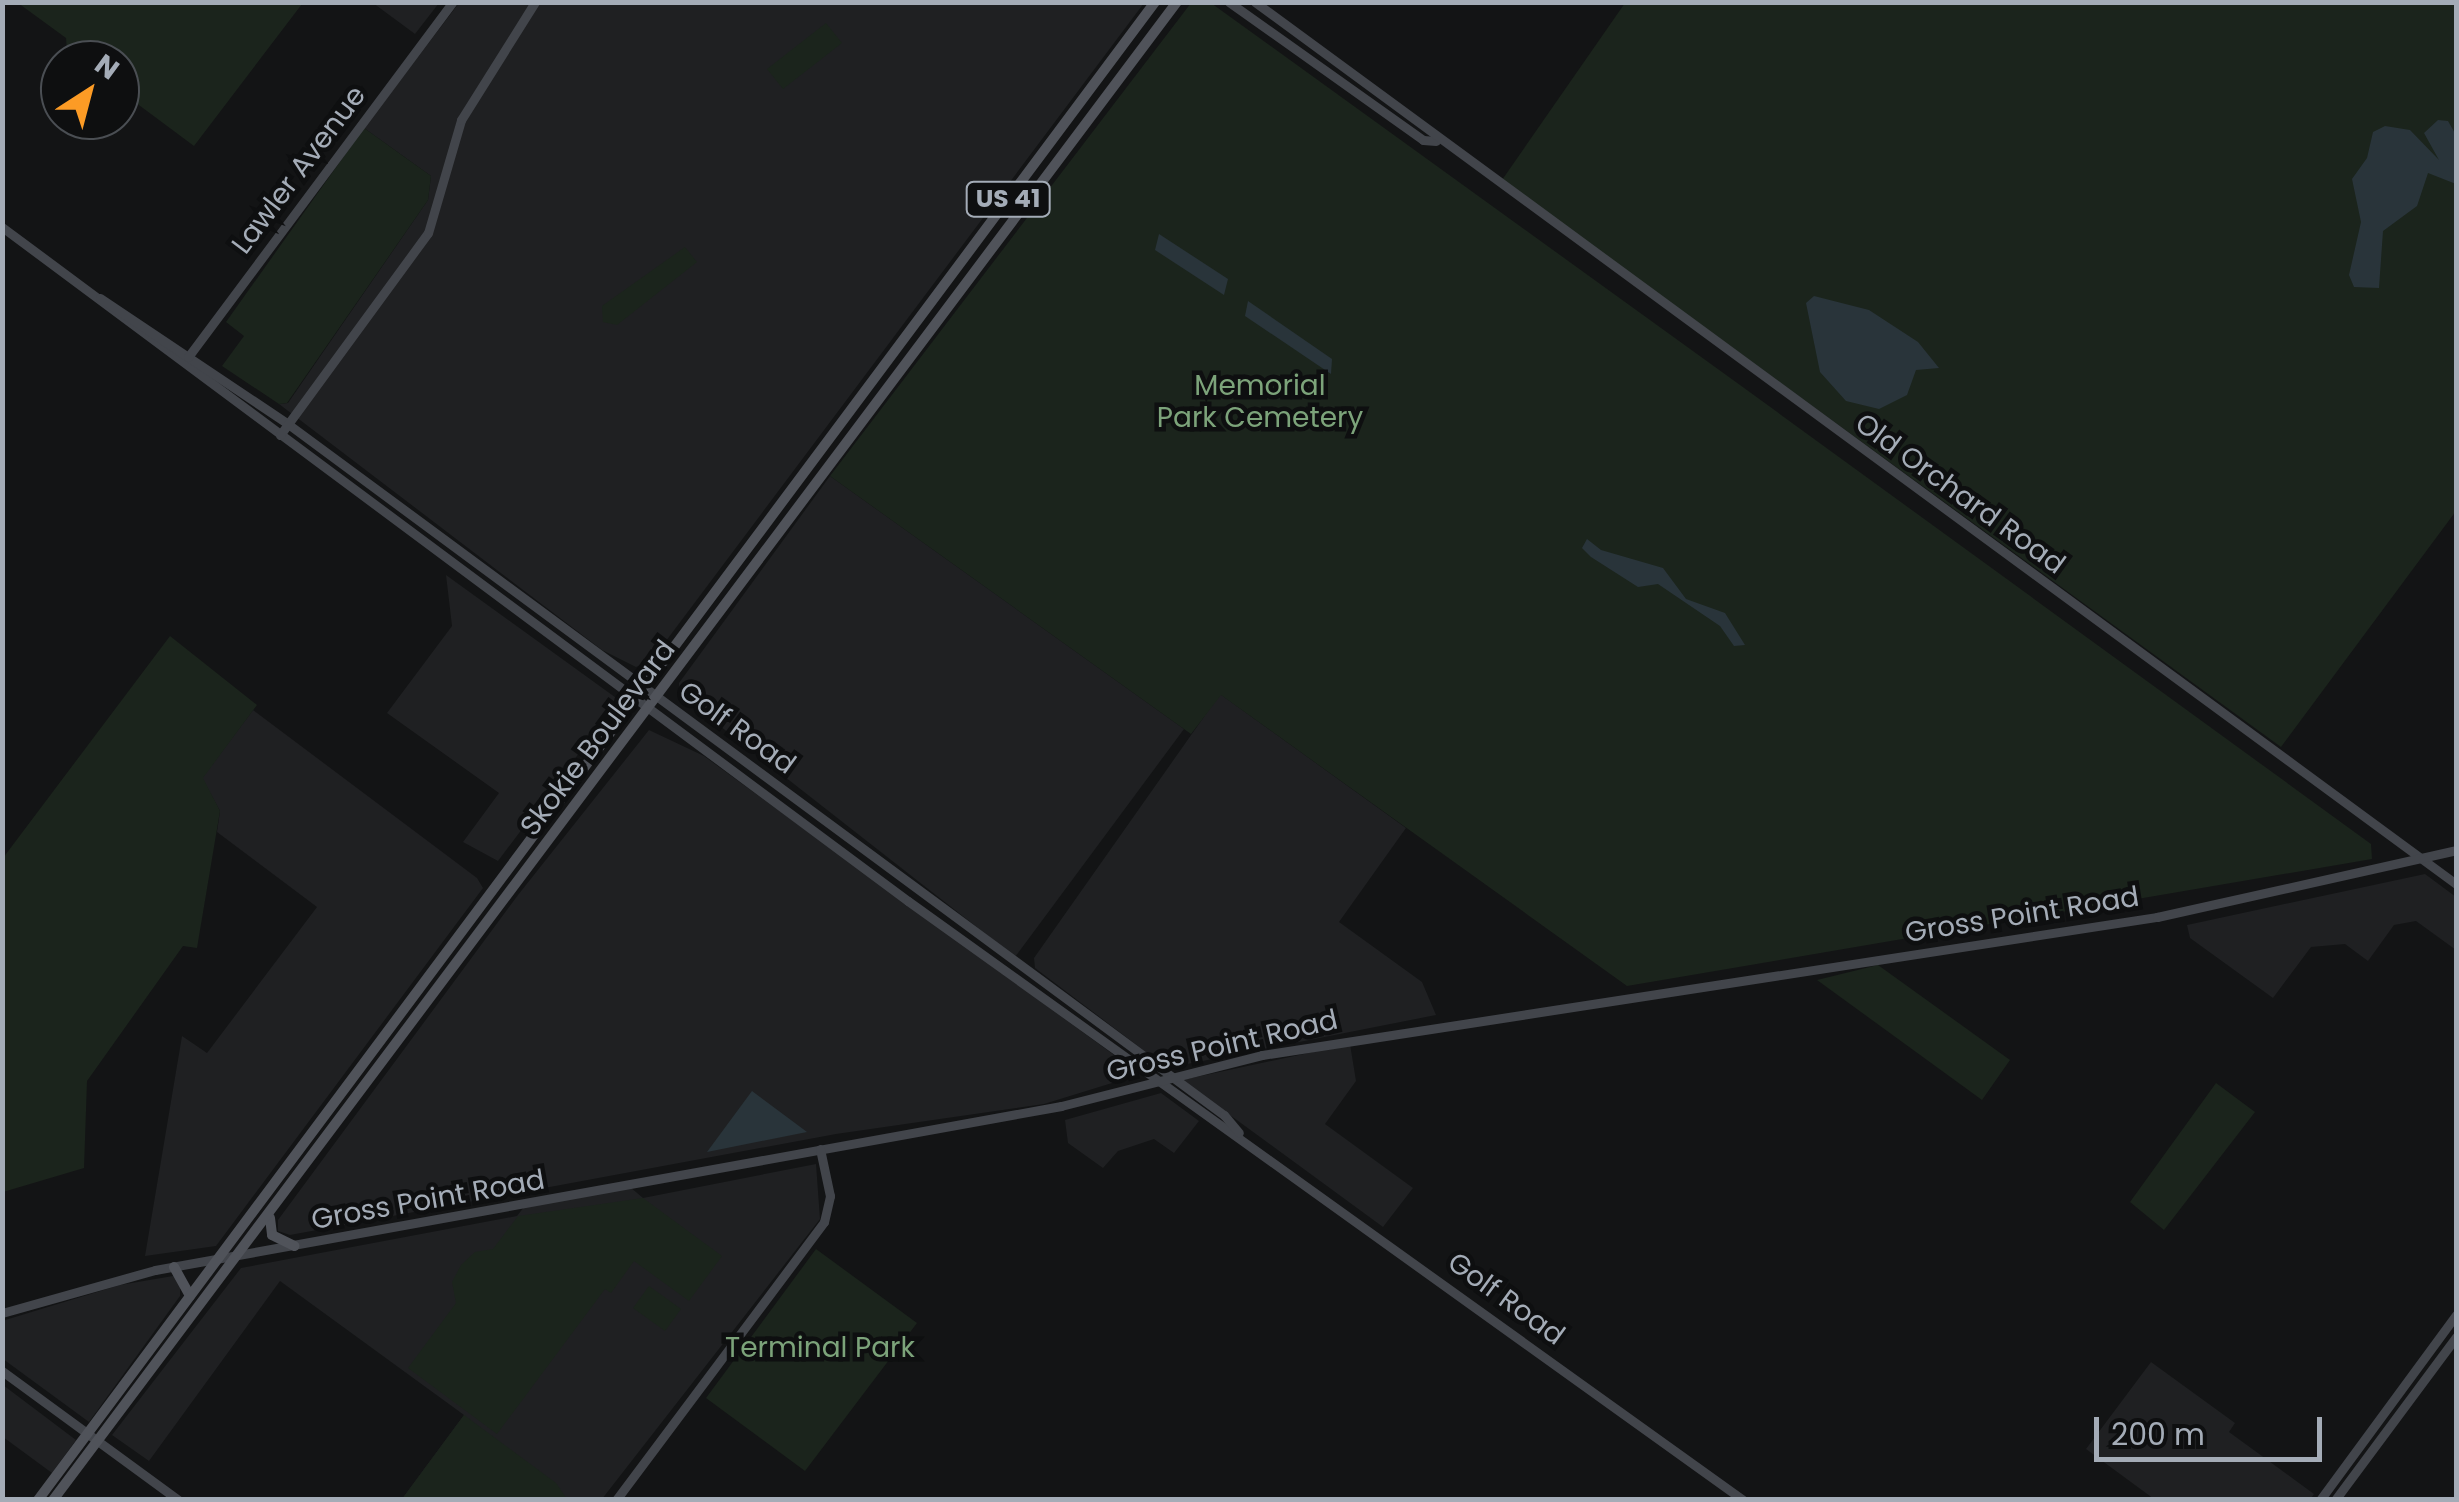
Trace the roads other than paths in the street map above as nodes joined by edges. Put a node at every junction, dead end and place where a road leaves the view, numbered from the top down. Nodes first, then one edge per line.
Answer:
1 (453, 2) edge
2 (535, 2) edge
3 (1155, 2) edge
4 (1177, 2) edge
5 (1229, 2) edge
6 (1255, 2) edge
7 (1436, 141) junction
8 (2, 227) edge
9 (100, 298) junction
10 (189, 355) junction
11 (182, 365) junction
12 (288, 424) junction
13 (280, 435) junction
14 (640, 686) junction
15 (632, 697) junction
16 (656, 697) junction
17 (648, 709) junction
18 (2456, 850) edge
19 (2422, 859) junction
20 (2456, 884) edge
21 (1170, 1076) junction
22 (1157, 1080) junction
23 (1241, 1135) junction
24 (820, 1148) junction
25 (271, 1214) junction
26 (295, 1246) junction
27 (241, 1255) junction
28 (217, 1259) junction
29 (174, 1267) junction
30 (190, 1296) junction
31 (2, 1313) edge
32 (2456, 1316) edge
33 (2456, 1336) edge
34 (2, 1371) edge
35 (92, 1438) junction
36 (38, 1500) edge
37 (53, 1500) edge
38 (178, 1500) edge
39 (616, 1500) edge
40 (1743, 1500) edge
41 (2320, 1500) edge
42 (2336, 1500) edge

1 - 10 main road, Lawler Avenue
2 - 12 main road
3 - 14 main road, Skokie Boulevard / US 41
4 - 16 main road, Skokie Boulevard / US 41
5 - 7 main road, Old Orchard Road
6 - 7 main road, Old Orchard Road
7 - 19 main road, Old Orchard Road
8 - 9 main road, Golf Road
9 - 10 main road, Golf Road
9 - 11 main road, Golf Road
10 - 11 main road, Lawler Avenue
10 - 12 main road, Golf Road
11 - 13 main road, Golf Road
12 - 13 main road
12 - 14 main road, Golf Road
13 - 15 main road, Golf Road
14 - 15 main road, Skokie Boulevard / US 41
14 - 16 main road, Golf Road
15 - 17 main road, Golf Road
15 - 28 main road, Skokie Boulevard / US 41
16 - 17 main road, Skokie Boulevard / US 41
16 - 21 main road, Golf Road
17 - 22 main road, Golf Road
17 - 25 main road, Skokie Boulevard / US 41
18 - 19 main road, Gross Point Road
19 - 20 main road, Old Orchard Road
19 - 21 main road, Gross Point Road
21 - 22 main road, Gross Point Road
21 - 23 main road, Golf Road
22 - 23 main road, Golf Road
22 - 24 main road, Gross Point Road
23 - 40 main road, Golf Road
24 - 26 main road, Gross Point Road
24 - 39 main road
25 - 26 main road
25 - 27 main road, Skokie Boulevard / US 41
26 - 27 main road, Gross Point Road
27 - 28 main road, Gross Point Road
27 - 35 main road, Skokie Boulevard / US 41
28 - 29 main road, Gross Point Road
28 - 30 main road, Skokie Boulevard / US 41
29 - 30 main road
29 - 31 main road, Gross Point Road
30 - 35 main road, Skokie Boulevard / US 41
32 - 41 main road
33 - 42 main road
34 - 35 main road
35 - 36 main road, Skokie Boulevard / US 41
35 - 37 main road, Skokie Boulevard / US 41
35 - 38 main road

